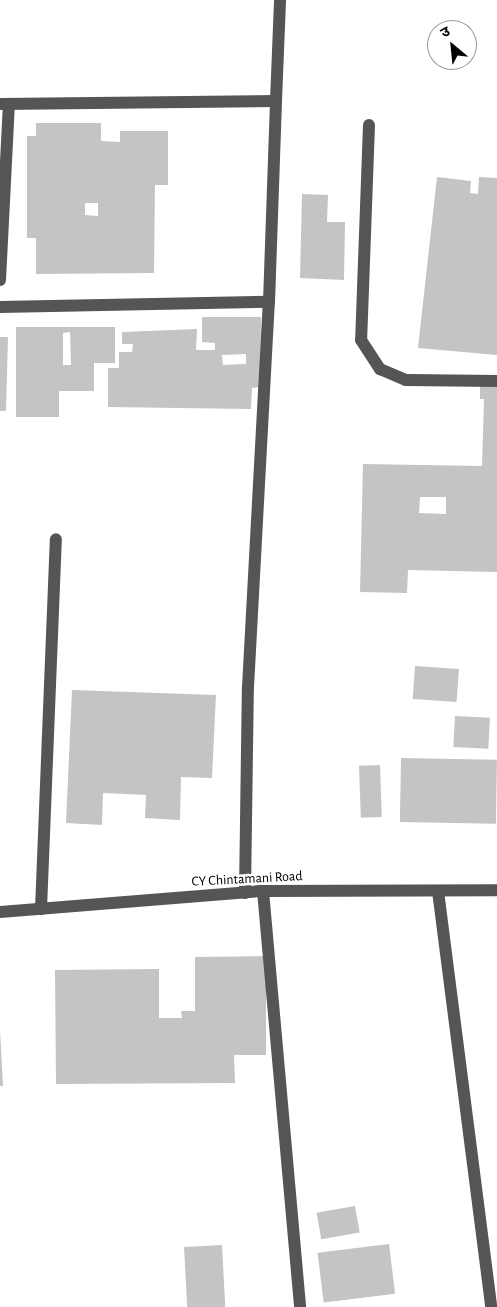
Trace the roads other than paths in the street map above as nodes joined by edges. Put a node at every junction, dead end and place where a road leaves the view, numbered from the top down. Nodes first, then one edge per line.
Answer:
1 (280, 0) edge
2 (276, 101) junction
3 (4, 104) edge
4 (369, 125) dead end
5 (0, 280) edge
6 (269, 302) junction
7 (0, 307) edge
8 (497, 381) edge
9 (56, 539) dead end
10 (438, 890) junction
11 (497, 890) edge
12 (262, 891) junction
13 (245, 893) junction
14 (41, 909) junction
15 (0, 912) edge
16 (300, 1307) edge
17 (491, 1307) edge

1 - 2 street
2 - 3 street
2 - 6 street
3 - 5 street
4 - 8 street
6 - 7 street
6 - 13 street
9 - 14 street
10 - 11 street, CY Chintamani Road
10 - 12 street, CY Chintamani Road
10 - 17 street
12 - 13 street, CY Chintamani Road
12 - 16 street
13 - 14 street, CY Chintamani Road
14 - 15 street, CY Chintamani Road

